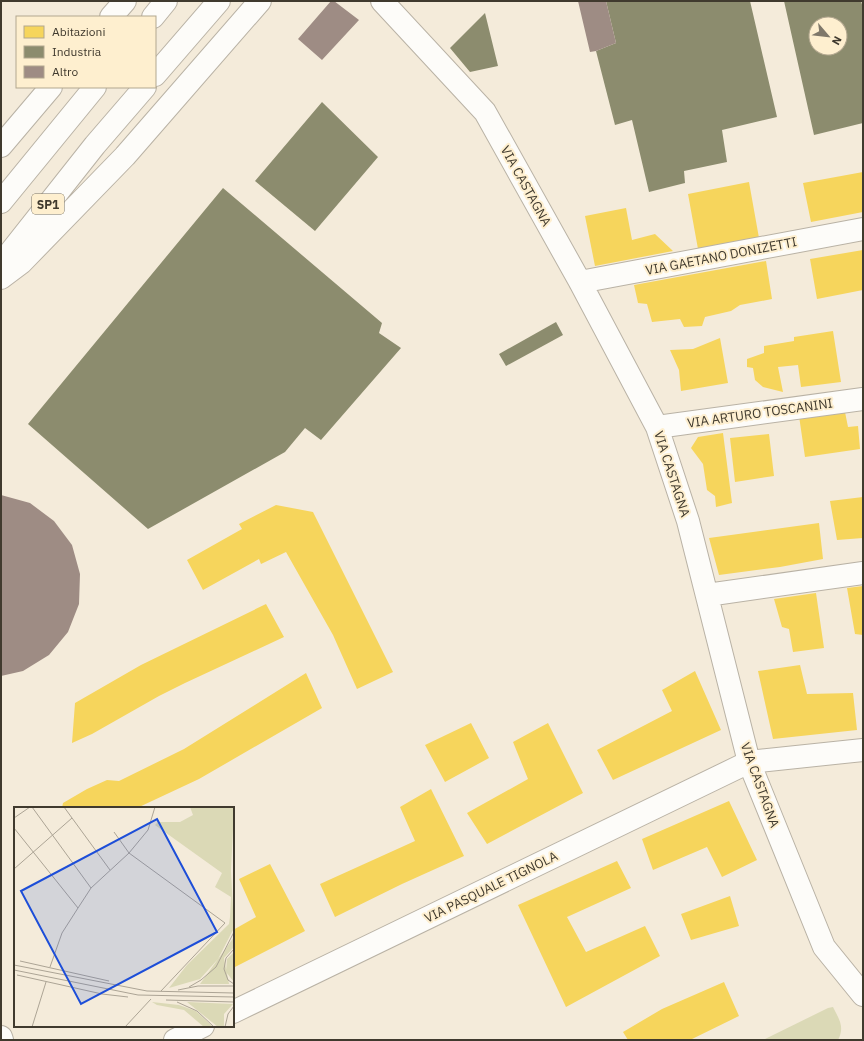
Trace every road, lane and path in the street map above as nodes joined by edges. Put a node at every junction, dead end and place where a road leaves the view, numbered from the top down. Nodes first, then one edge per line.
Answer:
1 (124, 1) edge
2 (166, 1) edge
3 (219, 1) edge
4 (260, 1) edge
5 (382, 1) edge
6 (112, 16) edge
7 (154, 16) edge
8 (156, 74) edge
9 (50, 88) edge
10 (94, 88) edge
11 (144, 88) edge
12 (1, 146) edge
13 (1, 202) edge
14 (863, 229) edge
15 (1, 264) edge
16 (1, 278) edge
17 (580, 282) junction
18 (863, 399) edge
19 (657, 427) junction
20 (863, 574) edge
21 (707, 595) junction
22 (863, 750) edge
23 (749, 762) junction
24 (863, 995) edge
25 (234, 1012) edge
26 (202, 1027) edge
27 (1, 1037) edge
28 (2, 1040) edge
29 (175, 1040) edge

1 - 6 main road
2 - 7 main road
3 - 8 main road
4 - 16 main road
5 - 17 main road, VIA CASTAGNA
9 - 12 main road
10 - 13 main road, SP1
11 - 15 main road, SP1
14 - 17 main road, VIA GAETANO DONIZETTI
17 - 19 main road, VIA CASTAGNA
18 - 19 main road, VIA ARTURO TOSCANINI
19 - 21 main road, VIA CASTAGNA
20 - 21 main road
21 - 23 main road, VIA CASTAGNA
22 - 23 main road, VIA PASQUALE TIGNOLA
23 - 24 main road, VIA CASTAGNA
23 - 25 main road, VIA PASQUALE TIGNOLA
26 - 29 main road
27 - 28 main road

